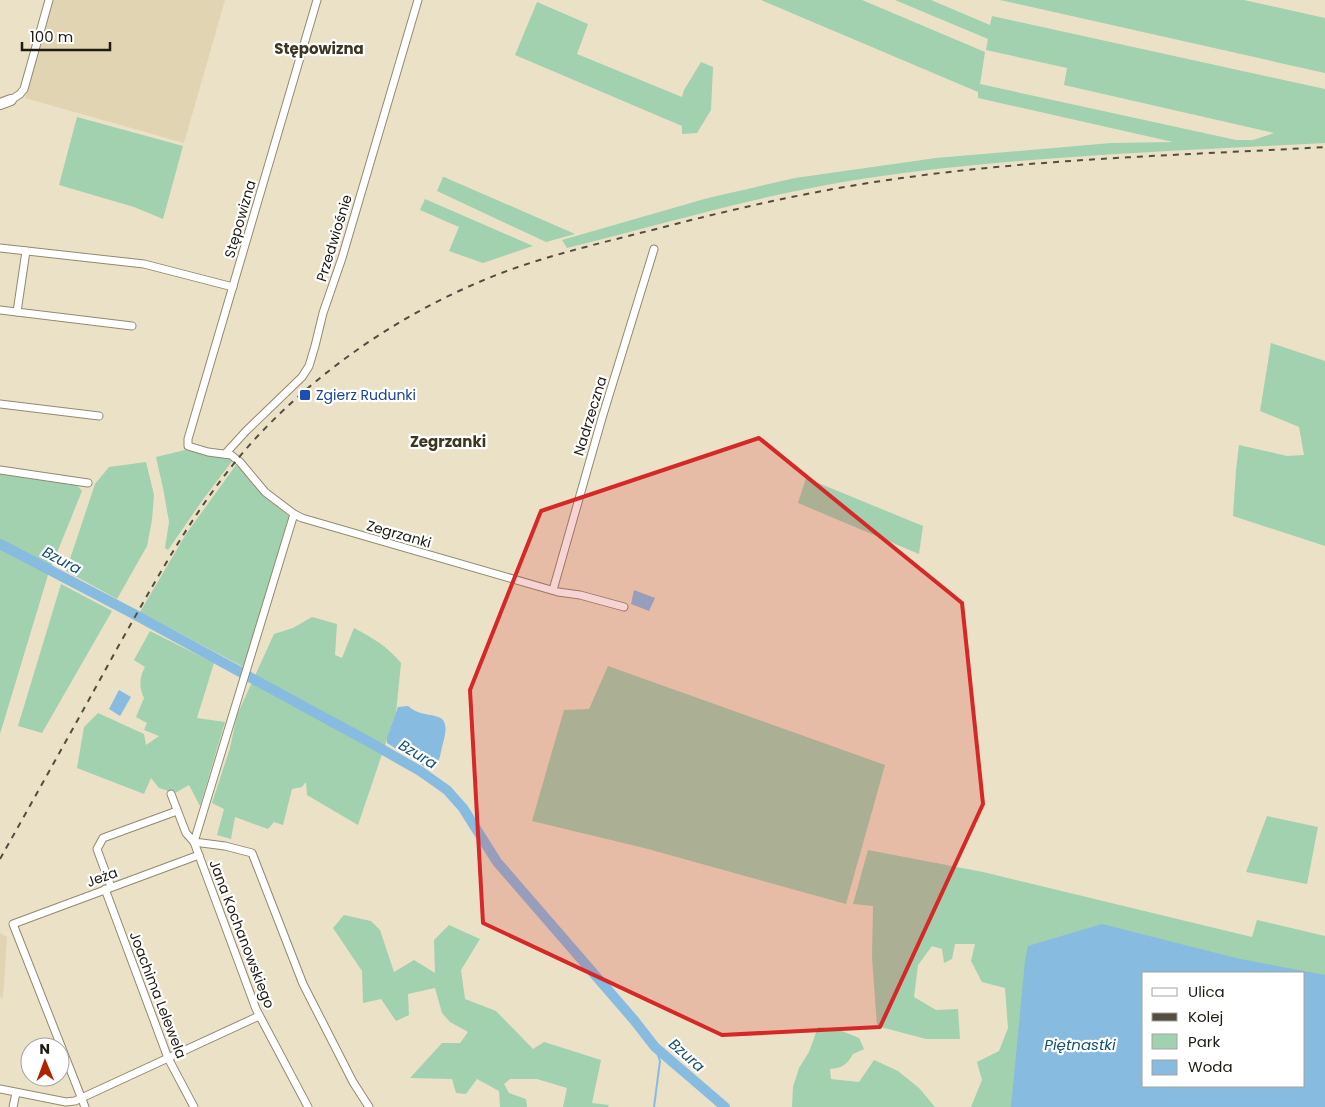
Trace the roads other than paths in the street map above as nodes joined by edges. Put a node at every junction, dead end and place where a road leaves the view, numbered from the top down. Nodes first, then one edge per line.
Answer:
1 (49, 0) edge
2 (317, 0) edge
3 (418, 0) edge
4 (11, 100) joint
5 (0, 104) edge
6 (0, 248) edge
7 (654, 249) dead end
8 (26, 251) junction
9 (233, 287) junction
10 (0, 310) edge
11 (17, 312) junction
12 (132, 326) dead end
13 (0, 404) edge
14 (99, 416) dead end
15 (188, 446) joint
16 (225, 454) junction
17 (0, 470) edge
18 (88, 483) dead end
19 (294, 514) junction
20 (553, 590) junction
21 (624, 607) dead end
22 (171, 794) dead end
23 (177, 811) junction
24 (194, 842) junction
25 (199, 855) junction
26 (108, 888) junction
27 (260, 1016) junction
28 (168, 1058) junction
29 (0, 1089) edge
30 (16, 1093) junction
31 (81, 1099) junction
32 (13, 1107) edge
33 (85, 1107) edge
34 (194, 1107) edge
35 (308, 1107) edge
36 (369, 1107) edge

1 - 4 street
2 - 9 street, Stępowizna
3 - 16 street, Przedwiośnie
4 - 5 street
6 - 8 street
7 - 20 street, Nadrzeczna
8 - 9 street
8 - 11 street
9 - 15 street, Stępowizna
10 - 11 street
11 - 12 street
13 - 14 street
15 - 16 street, Zegrzanki
16 - 19 street, Zegrzanki
17 - 18 street
19 - 20 street, Zegrzanki
19 - 24 street
20 - 21 street, Zegrzanki
22 - 23 street, Jana Kochanowskiego
23 - 24 street, Jana Kochanowskiego
23 - 26 street, Joachima Lelewela
24 - 25 street, Jana Kochanowskiego
24 - 36 street
25 - 26 street, Jeża
25 - 27 street, Jana Kochanowskiego
26 - 28 street, Joachima Lelewela
26 - 31 street, Jeża
27 - 28 street
27 - 35 street, Jana Kochanowskiego
28 - 31 street
28 - 34 street, Joachima Lelewela
29 - 30 street
30 - 31 street
30 - 32 street
31 - 33 street

